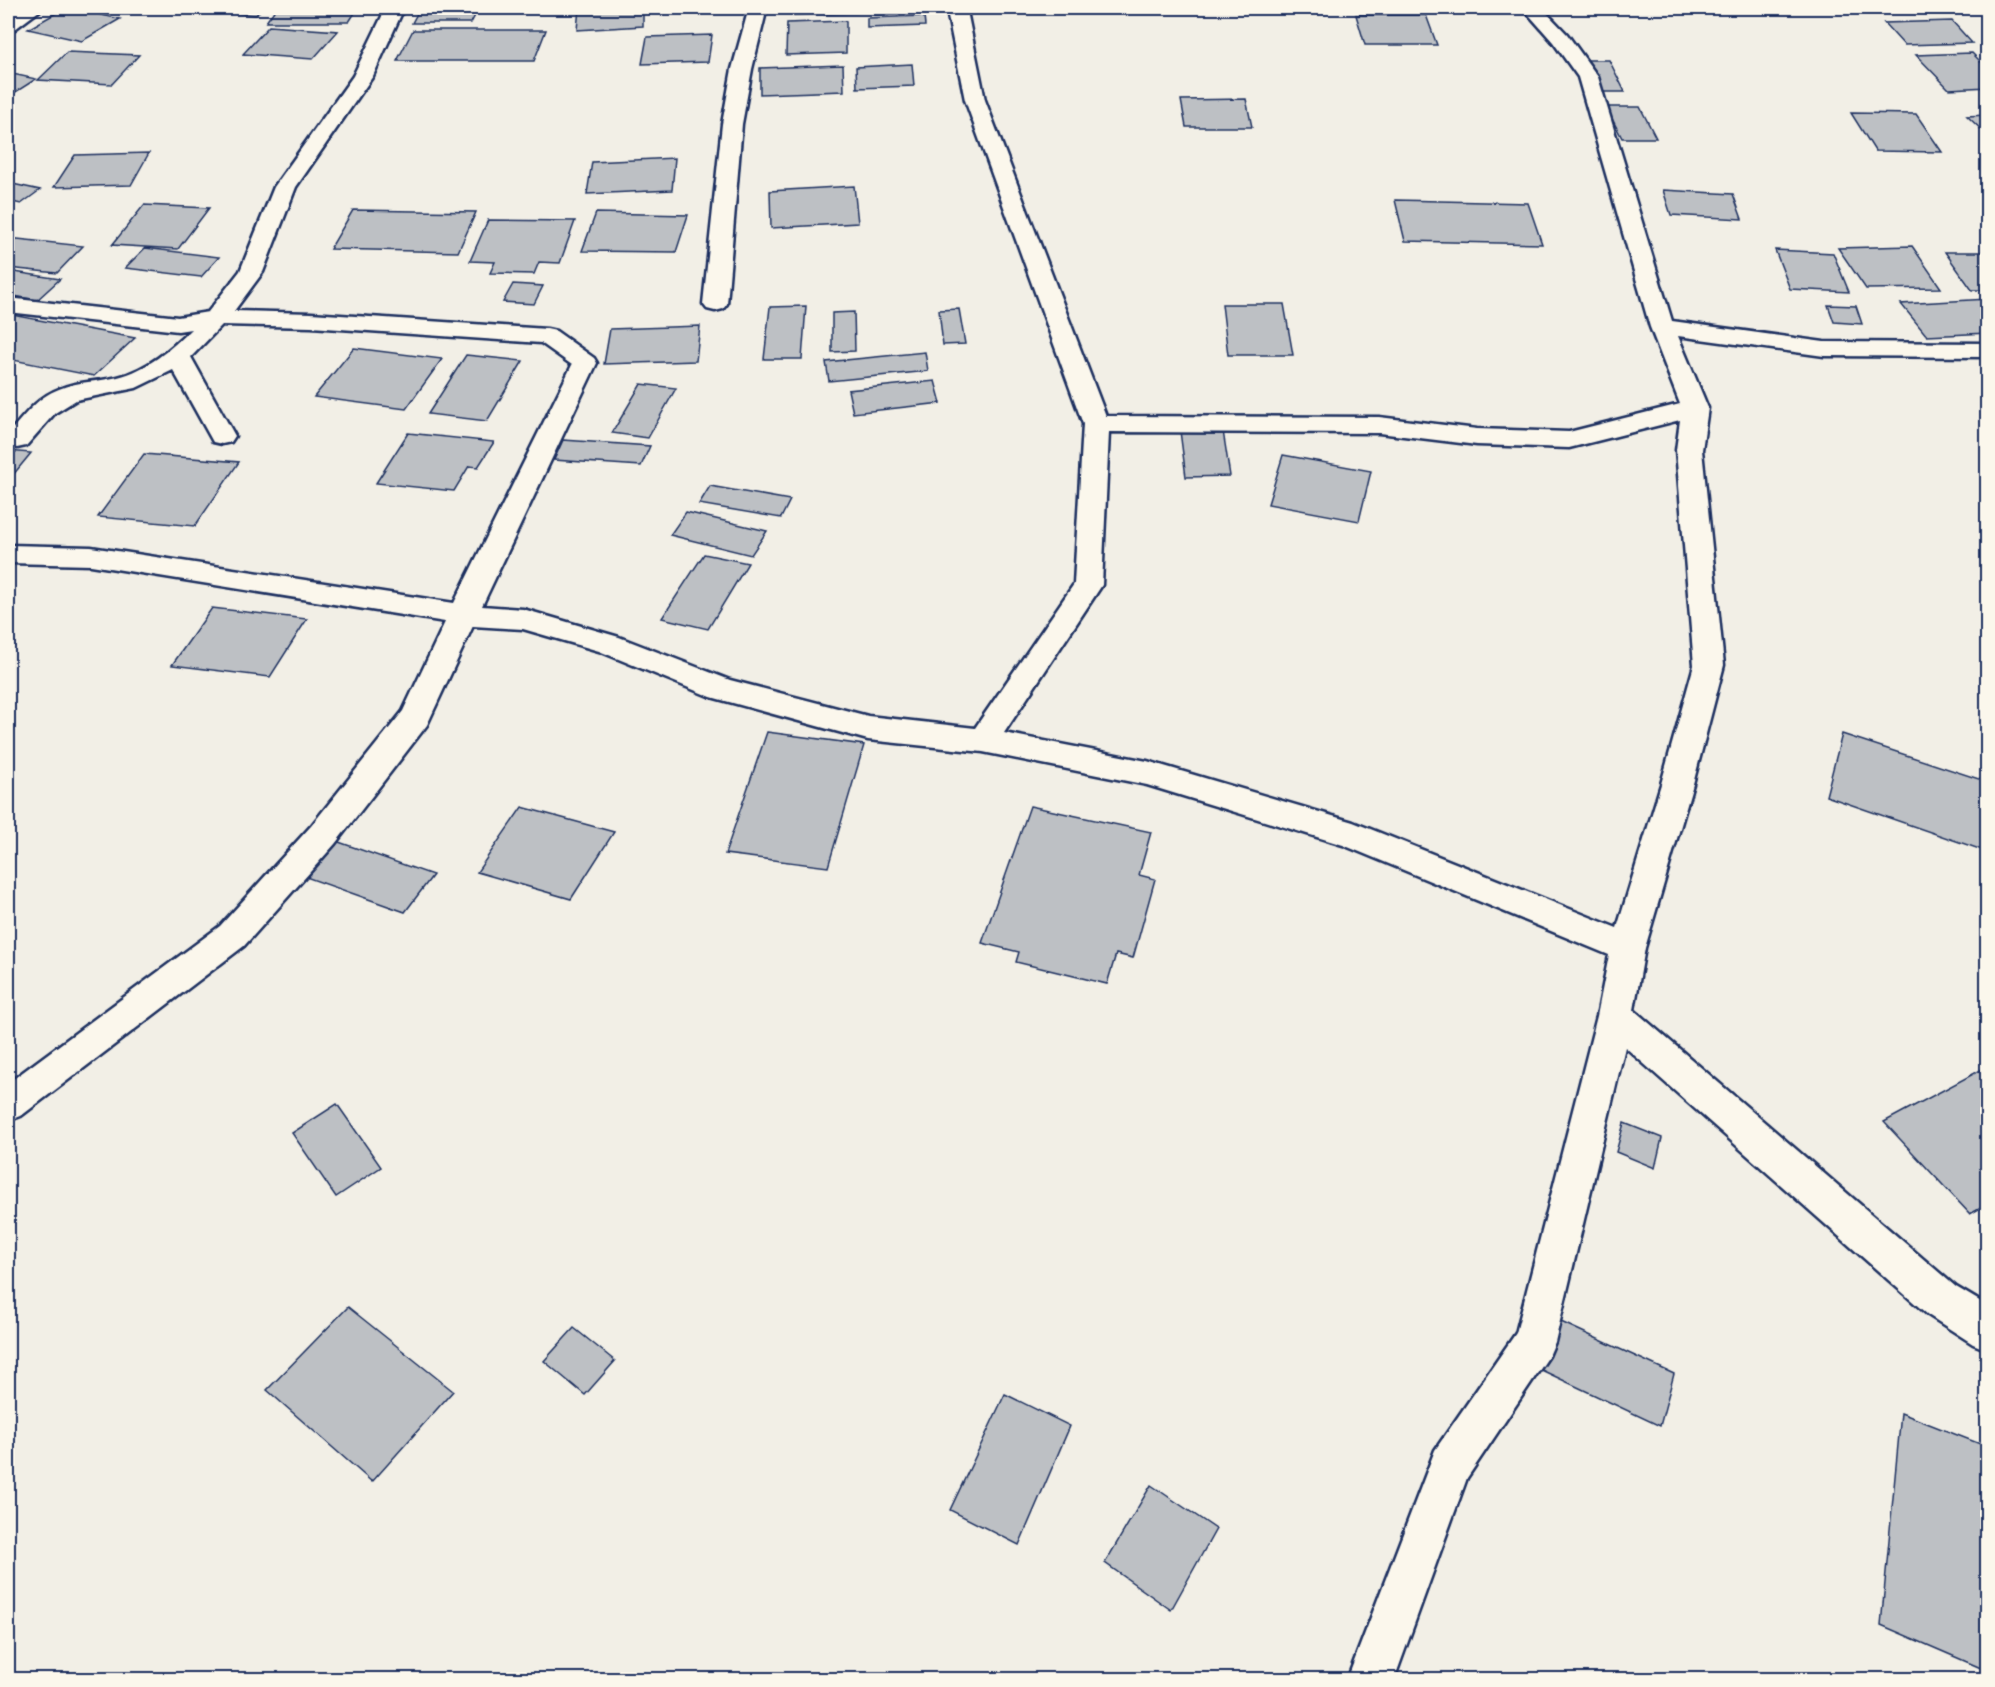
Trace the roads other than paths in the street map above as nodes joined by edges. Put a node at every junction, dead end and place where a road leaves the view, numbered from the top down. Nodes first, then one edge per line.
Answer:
1 (34, 8) edge
2 (395, 8) edge
3 (758, 8) edge
4 (960, 8) edge
5 (1532, 8) edge
6 (8, 25) edge
7 (715, 304) dead end
8 (8, 305) edge
9 (216, 318) junction
10 (1662, 327) junction
11 (1988, 350) edge
12 (178, 356) junction
13 (1695, 408) junction
14 (1096, 424) junction
15 (222, 436) dead end
16 (17, 440) dead end
17 (8, 554) edge
18 (463, 615) junction
19 (983, 740) junction
20 (1628, 948) junction
21 (1615, 1016) junction
22 (8, 1104) edge
23 (1988, 1330) edge
24 (1370, 1680) edge

1 - 6 street
2 - 9 street
3 - 7 street
4 - 14 street
5 - 10 street
8 - 9 street
9 - 12 street
9 - 18 street
10 - 11 street
10 - 13 street
12 - 15 street
12 - 16 street
13 - 14 street
13 - 20 street
14 - 19 street
17 - 18 street
18 - 19 street
18 - 22 street
19 - 20 street
20 - 21 street
21 - 23 street
21 - 24 street

